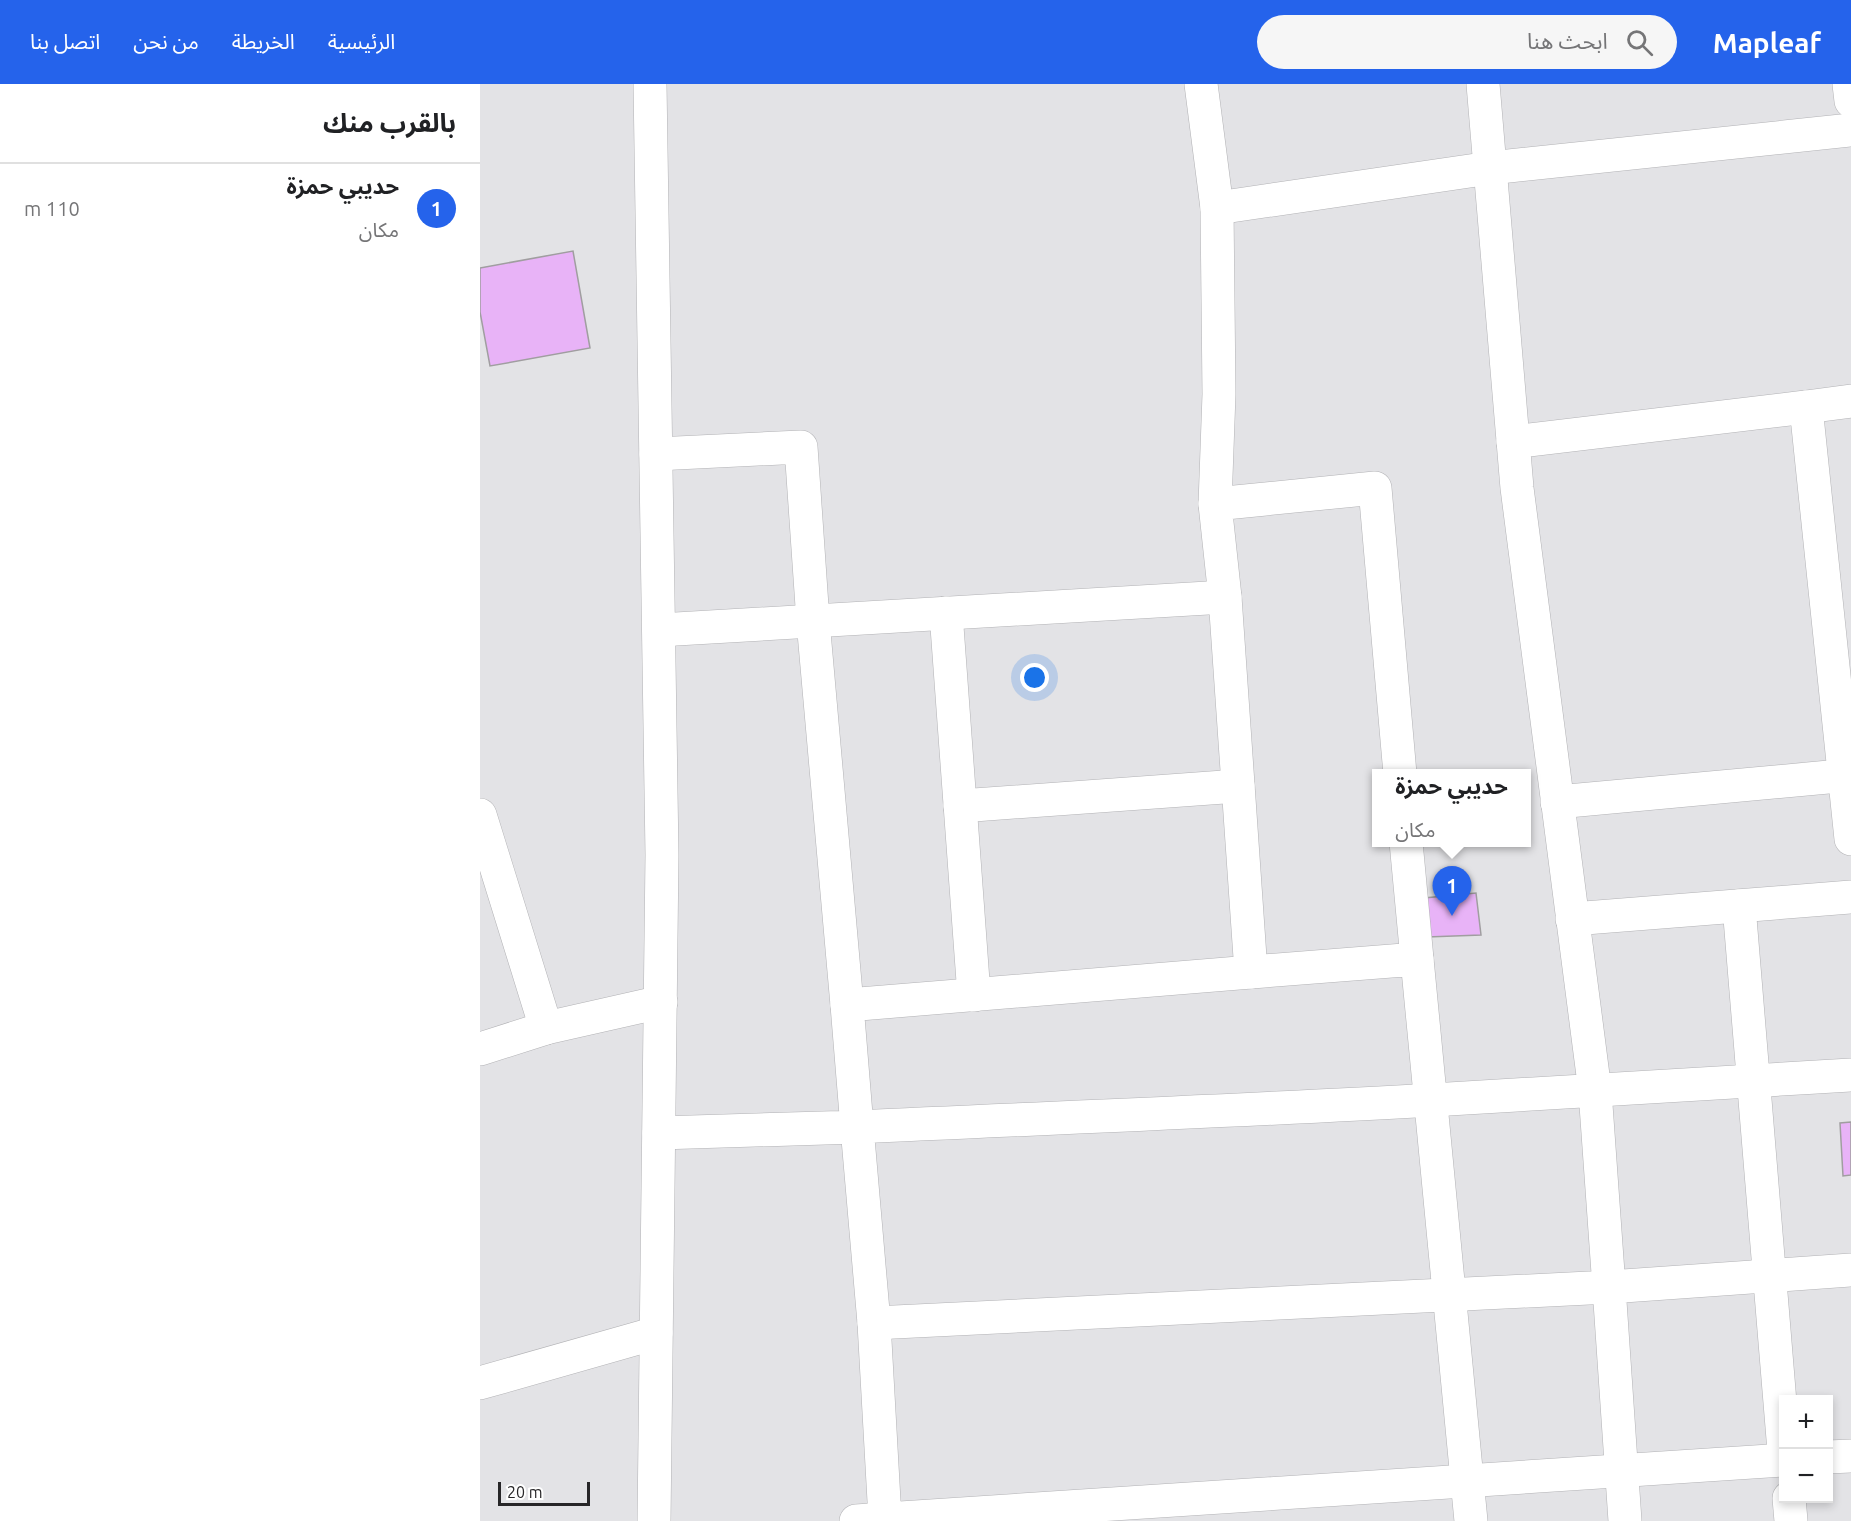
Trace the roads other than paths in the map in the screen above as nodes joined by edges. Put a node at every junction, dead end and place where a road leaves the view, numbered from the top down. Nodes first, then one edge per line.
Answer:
1 (650, 84) edge
2 (1202, 84) edge
3 (1483, 84) edge
4 (1849, 84) edge
5 (1851, 101) edge
6 (1851, 130) edge
7 (1490, 168) junction
8 (1216, 208) junction
9 (1851, 401) edge
10 (1806, 408) junction
11 (1513, 442) junction
12 (656, 454) junction
13 (1215, 504) junction
14 (1225, 597) junction
15 (946, 614) junction
16 (813, 621) junction
17 (659, 630) junction
18 (1400, 769) edge
19 (1848, 775) edge
20 (1238, 786) junction
21 (1557, 802) junction
22 (960, 806) junction
23 (480, 816) edge
24 (1851, 839) edge
25 (1407, 847) edge
26 (1851, 897) edge
27 (1739, 906) junction
28 (1572, 919) junction
29 (1417, 959) junction
30 (1251, 972) junction
31 (974, 994) junction
32 (661, 1002) junction
33 (847, 1005) junction
34 (546, 1028) junction
35 (480, 1049) edge
36 (1851, 1075) edge
37 (1753, 1081) junction
38 (1595, 1090) junction
39 (1431, 1100) junction
40 (857, 1127) junction
41 (659, 1133) junction
42 (1851, 1270) edge
43 (1769, 1277) junction
44 (1609, 1287) junction
45 (1449, 1296) junction
46 (874, 1323) junction
47 (656, 1333) junction
48 (480, 1383) edge
49 (1784, 1449) edge
50 (1851, 1456) edge
51 (1833, 1457) edge
52 (1779, 1460) edge
53 (1620, 1470) junction
54 (1467, 1480) junction
55 (1789, 1503) edge
56 (1002, 1516) edge
57 (870, 1520) edge
58 (654, 1521) edge
59 (1471, 1521) edge
60 (1625, 1521) edge
61 (1791, 1521) edge

1 - 12 street
2 - 8 street
3 - 7 street
4 - 5 street
6 - 7 street
7 - 8 street
7 - 11 street
8 - 13 street
9 - 10 street
10 - 11 street
10 - 19 street
11 - 21 street
12 - 16 street
12 - 17 street
13 - 14 street
13 - 18 street
14 - 15 street
14 - 20 street
15 - 16 street
15 - 22 street
16 - 17 street
16 - 33 street
17 - 32 street
19 - 21 street
19 - 24 street
20 - 22 street
20 - 30 street
21 - 28 street
22 - 31 street
23 - 34 street
25 - 29 street
26 - 27 street
27 - 28 street
27 - 37 street
28 - 38 street
29 - 30 street
29 - 39 street
30 - 31 street
31 - 33 street
32 - 34 street
32 - 41 street
33 - 40 street
34 - 35 street
36 - 37 street
37 - 38 street
37 - 43 street
38 - 39 street
38 - 44 street
39 - 40 street
39 - 45 street
40 - 41 street
40 - 46 street
41 - 47 street
42 - 43 street
43 - 44 street
43 - 49 street
44 - 45 street
44 - 53 street
45 - 46 street
45 - 54 street
46 - 57 street
47 - 48 street
47 - 58 street
50 - 51 street
52 - 53 street
53 - 54 street
53 - 60 street
54 - 56 street
54 - 59 street
55 - 61 street
56 - 57 street

